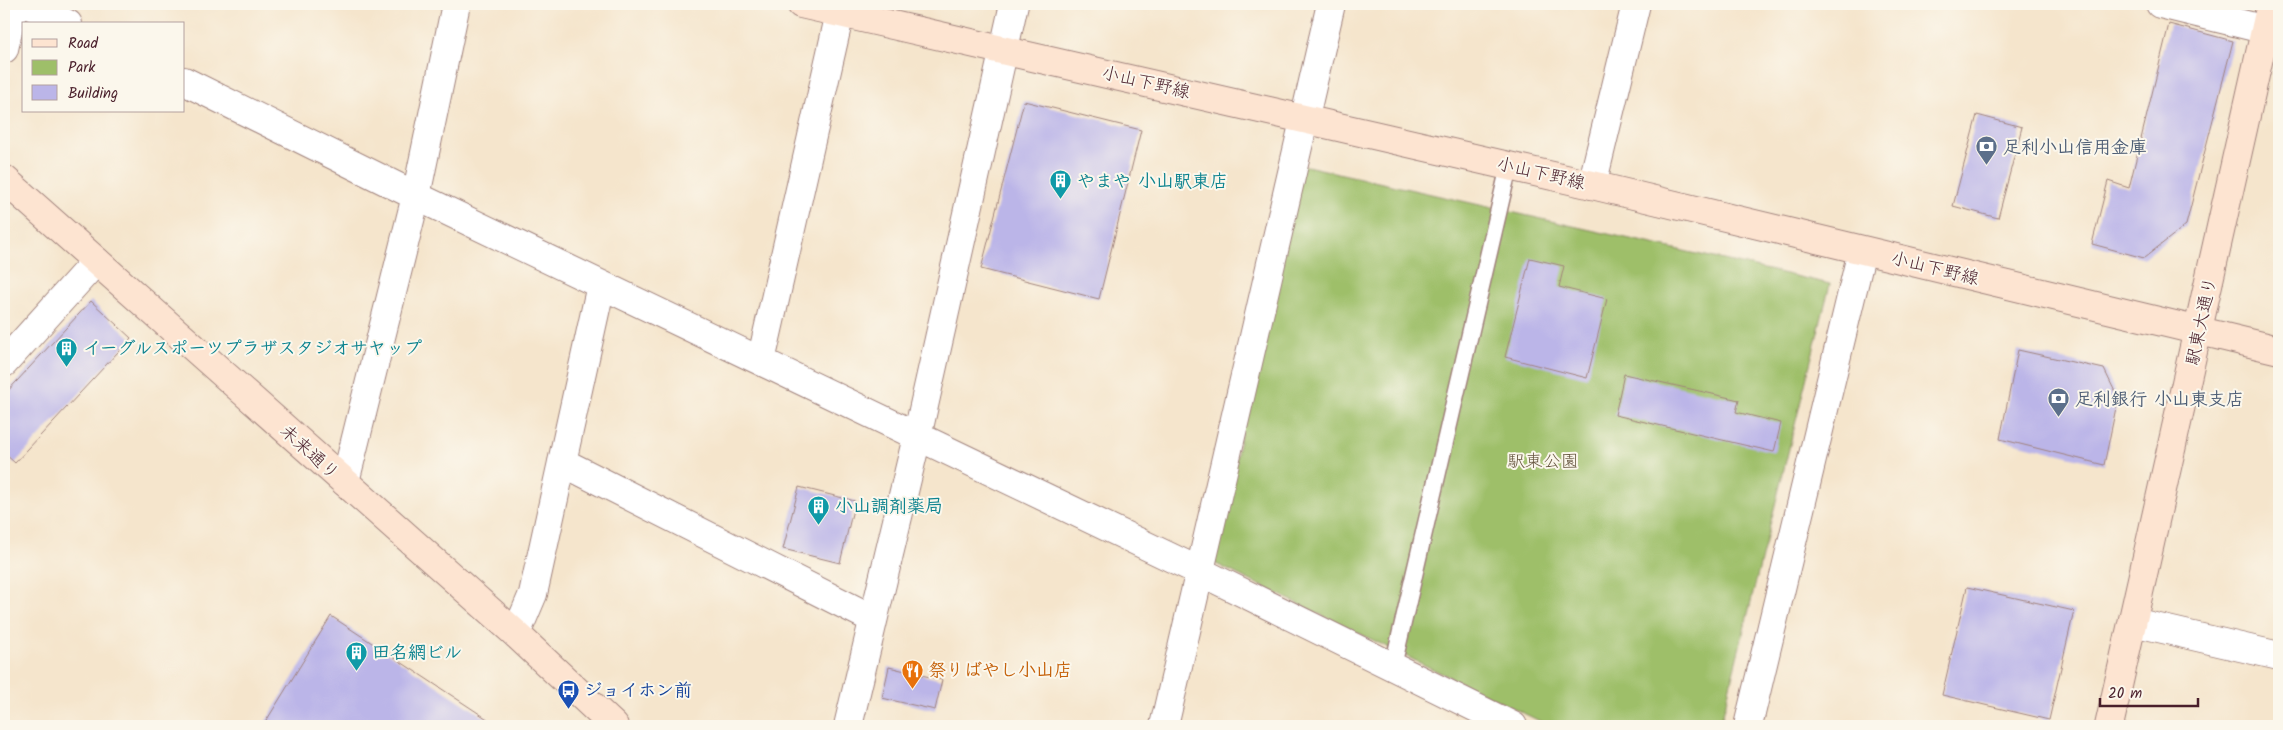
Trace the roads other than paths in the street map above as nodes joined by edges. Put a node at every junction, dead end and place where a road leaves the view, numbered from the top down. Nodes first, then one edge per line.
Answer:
1 (14, 4) edge
2 (27, 4) edge
3 (456, 4) edge
4 (801, 4) edge
5 (1014, 4) edge
6 (1331, 4) edge
7 (1636, 4) edge
8 (2160, 4) edge
9 (840, 13) junction
10 (64, 22) edge
11 (2272, 22) edge
12 (4, 49) edge
13 (1004, 50) junction
14 (185, 81) edge
15 (1304, 118) junction
16 (1509, 166) junction
17 (4, 179) edge
18 (1592, 185) junction
19 (416, 196) junction
20 (1862, 251) junction
21 (96, 261) junction
22 (600, 285) junction
23 (2199, 332) junction
24 (2279, 350) edge
25 (761, 361) junction
26 (4, 363) edge
27 (918, 437) junction
28 (562, 462) junction
29 (345, 482) junction
30 (1199, 571) junction
31 (873, 619) junction
32 (2133, 622) junction
33 (516, 634) junction
34 (2279, 656) edge
35 (1393, 666) junction
36 (1475, 717) edge
37 (614, 726) edge
38 (848, 726) edge
39 (1164, 726) edge
40 (1513, 726) edge
41 (1748, 726) edge
42 (2109, 726) edge

1 - 12 street
2 - 10 street
3 - 19 street
4 - 9 street, 小山下野線
5 - 13 street
6 - 15 street
7 - 18 street
8 - 11 street
9 - 13 street, 小山下野線
9 - 25 street
11 - 23 street, 駅東大通り
13 - 15 street, 小山下野線
13 - 27 street
14 - 19 street
15 - 16 street, 小山下野線
15 - 30 street
16 - 18 street, 小山下野線
16 - 35 lane
17 - 21 street, 未来通り
18 - 20 street, 小山下野線
19 - 22 street
19 - 29 street
20 - 23 street, 小山下野線
20 - 41 street
21 - 26 street
21 - 29 street, 未来通り
22 - 25 street
22 - 28 street
23 - 24 street, 小山下野線
23 - 32 street, 駅東大通り
25 - 27 street
27 - 30 street
27 - 31 street
28 - 31 street
28 - 33 street
29 - 33 street, 未来通り
30 - 35 street
30 - 39 street
31 - 38 street
32 - 34 street
32 - 42 street, 駅東大通り
33 - 37 street, 未来通り
35 - 36 street
36 - 40 street

